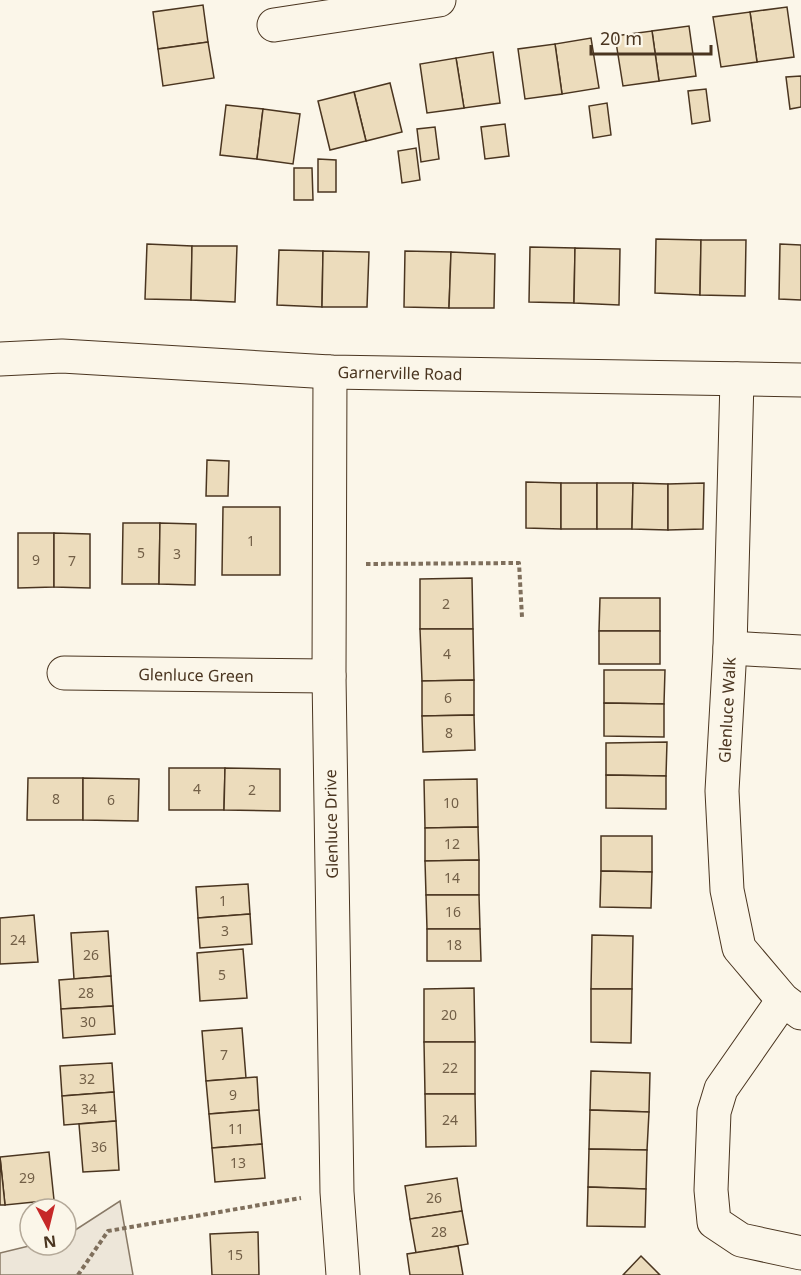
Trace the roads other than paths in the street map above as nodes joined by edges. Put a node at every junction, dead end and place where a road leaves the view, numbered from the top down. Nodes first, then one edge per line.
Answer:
1 (439, 0) edge
2 (274, 25) dead end
3 (0, 359) edge
4 (330, 372) junction
5 (737, 379) junction
6 (801, 380) edge
7 (730, 648) junction
8 (801, 652) edge
9 (64, 673) dead end
10 (329, 676) junction
11 (792, 1007) edge
12 (801, 1253) edge
13 (343, 1275) edge

1 - 2 street
3 - 4 street, Garnerville Road
4 - 5 street, Garnerville Road
4 - 10 street, Glenluce Drive
5 - 6 street, Garnerville Road
5 - 7 street, Glenluce Walk
7 - 8 street
7 - 11 street, Glenluce Walk
9 - 10 street, Glenluce Green
10 - 13 street, Glenluce Drive
11 - 12 street

